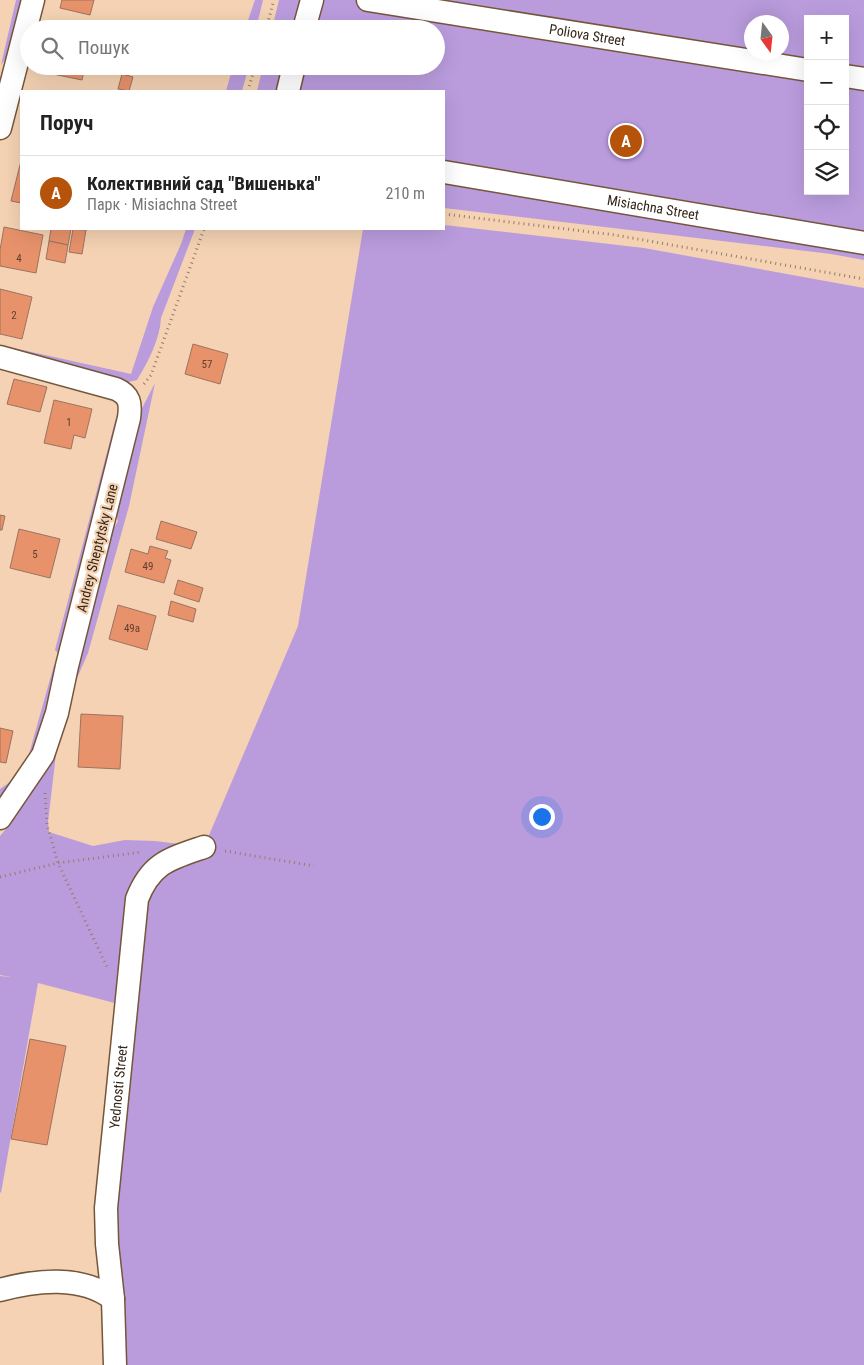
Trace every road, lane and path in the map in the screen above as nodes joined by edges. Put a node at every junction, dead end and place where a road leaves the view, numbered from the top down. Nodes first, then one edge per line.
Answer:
1 (33, 0) edge
2 (274, 0) edge
3 (312, 0) edge
4 (368, 0) edge
5 (28, 20) edge
6 (268, 20) edge
7 (306, 20) edge
8 (20, 50) edge
9 (804, 69) edge
10 (252, 75) edge
11 (292, 75) edge
12 (849, 77) edge
13 (864, 80) edge
14 (248, 90) edge
15 (288, 90) edge
16 (0, 128) edge
17 (445, 172) edge
18 (445, 214) edge
19 (204, 230) edge
20 (864, 243) edge
21 (864, 279) edge
22 (0, 357) edge
23 (128, 398) junction
24 (43, 755) junction
25 (0, 818) edge
26 (204, 848) dead end
27 (109, 970) dead end
28 (0, 1290) edge
29 (113, 1299) junction
30 (115, 1365) edge

1 - 5 street
2 - 6 path
3 - 7 street
4 - 9 street, Poliova Street
8 - 16 street
10 - 14 path
11 - 15 street
12 - 13 street
17 - 20 street, Misiachna Street
18 - 21 path
19 - 23 path
22 - 23 street
23 - 24 street, Andrey Sheptytsky Lane
24 - 25 street, Andrey Sheptytsky Lane
24 - 27 path
26 - 29 street, Yednosti Street
28 - 29 street
29 - 30 street, Yednosti Street

